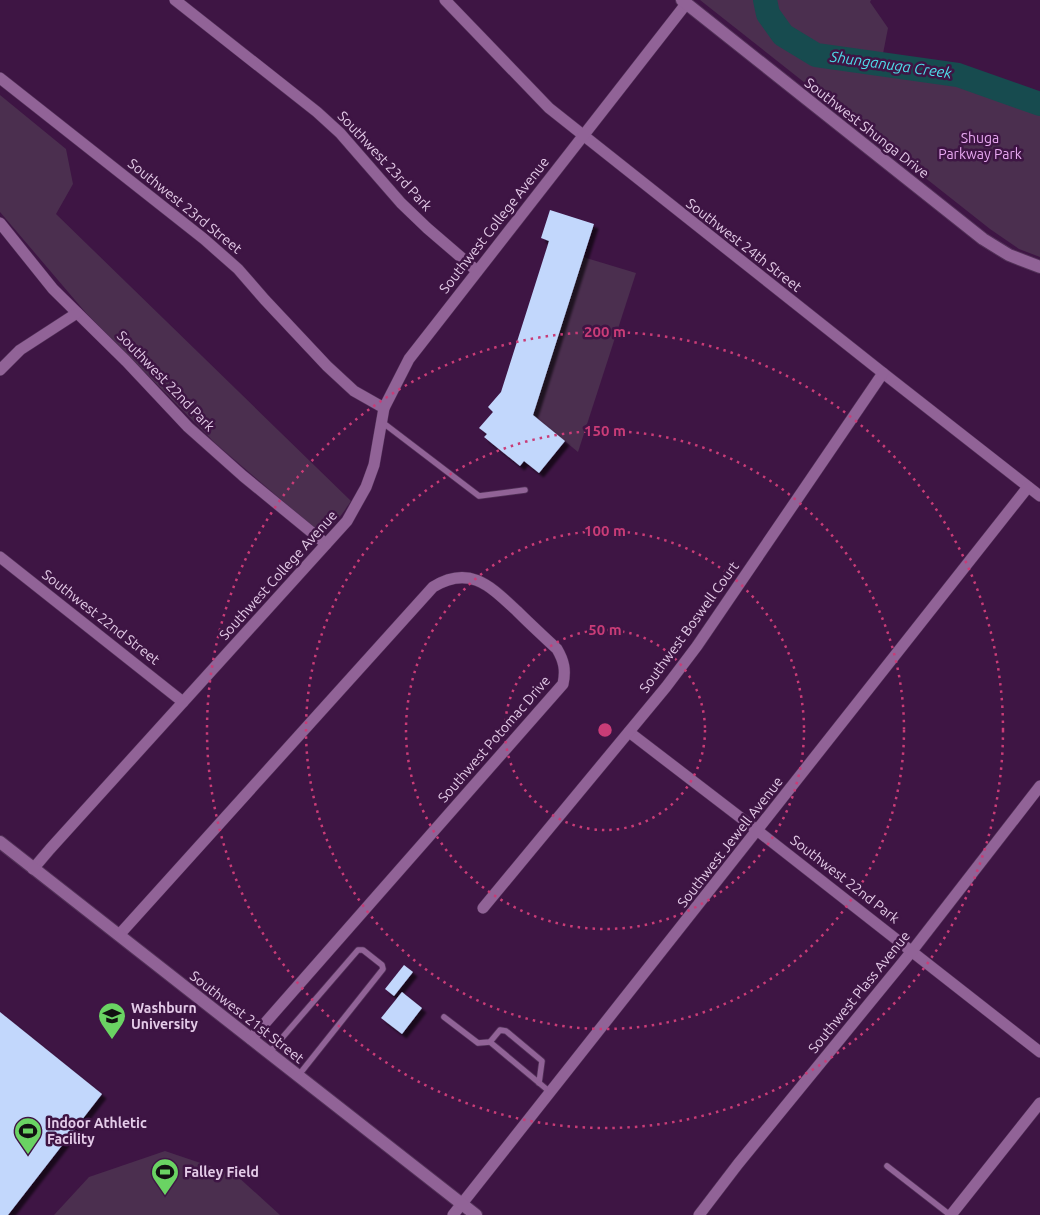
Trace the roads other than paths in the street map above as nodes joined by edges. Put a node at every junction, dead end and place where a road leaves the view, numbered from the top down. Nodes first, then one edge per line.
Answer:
1 (175, 0) edge
2 (445, 0) edge
3 (684, 2) edge
4 (0, 78) edge
5 (583, 136) junction
6 (0, 224) edge
7 (1040, 267) edge
8 (477, 270) junction
9 (77, 313) junction
10 (0, 370) edge
11 (882, 373) junction
12 (384, 408) junction
13 (382, 422) junction
14 (1028, 487) junction
15 (525, 490) dead end
16 (1040, 496) edge
17 (326, 544) junction
18 (0, 557) edge
19 (183, 702) junction
20 (629, 732) junction
21 (1040, 786) edge
22 (758, 831) junction
23 (0, 842) edge
24 (34, 869) junction
25 (483, 908) dead end
26 (119, 935) junction
27 (912, 952) junction
28 (444, 1018) dead end
29 (251, 1039) junction
30 (490, 1042) junction
31 (1040, 1052) edge
32 (269, 1053) junction
33 (298, 1076) junction
34 (539, 1083) junction
35 (550, 1092) junction
36 (1040, 1103) edge
37 (888, 1166) dead end
38 (462, 1204) junction
39 (453, 1215) edge
40 (476, 1215) edge
41 (699, 1215) edge
42 (950, 1215) edge

1 - 8 street, Southwest 23rd Park
2 - 5 street, Southwest 24th Street
3 - 5 street, Southwest College Avenue
3 - 7 main road, Southwest Shunga Drive
4 - 12 street, Southwest 23rd Street
5 - 8 street, Southwest College Avenue
5 - 11 street, Southwest 24th Street
6 - 9 street, Southwest 22nd Park
8 - 12 street, Southwest College Avenue
9 - 10 street
9 - 17 street, Southwest 22nd Park
11 - 14 street, Southwest 24th Street
11 - 20 street, Southwest Boswell Court
12 - 13 street, Southwest College Avenue
13 - 15 lane
13 - 17 street, Southwest College Avenue
14 - 16 street, Southwest 24th Street
14 - 22 street, Southwest Jewell Avenue
17 - 19 street, Southwest College Avenue
18 - 19 street, Southwest 22nd Street
19 - 24 street, Southwest College Avenue
20 - 22 street, Southwest 22nd Park
20 - 25 street, Southwest Boswell Court
21 - 27 street, Southwest Plass Avenue
22 - 27 street, Southwest 22nd Park
22 - 35 street, Southwest Jewell Avenue
23 - 24 main road, Southwest 21st Street
24 - 26 main road, Southwest 21st Street
26 - 29 main road, Southwest 21st Street
26 - 29 street, Southwest Potomac Drive
27 - 31 street, Southwest 22nd Park
27 - 41 street, Southwest Plass Avenue
28 - 30 lane
29 - 32 main road, Southwest 21st Street
30 - 34 lane
30 - 34 lane
32 - 33 main road, Southwest 21st Street
32 - 33 lane
33 - 38 main road, Southwest 21st Street
34 - 35 lane
35 - 38 street, Southwest Jewell Avenue
36 - 42 street
37 - 42 lane
38 - 39 street, Southwest Jewell Avenue
38 - 40 main road, Southwest 21st Street

